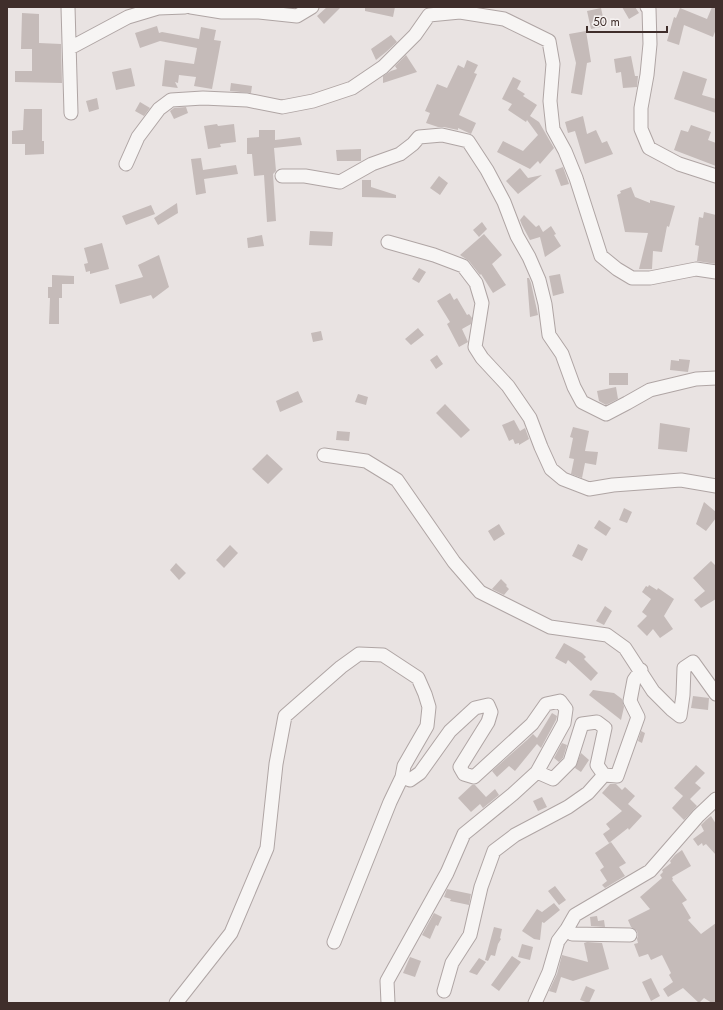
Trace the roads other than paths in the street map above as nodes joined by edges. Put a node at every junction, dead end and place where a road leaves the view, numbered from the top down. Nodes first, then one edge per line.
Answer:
1 (68, 7) edge
2 (185, 7) edge
3 (191, 7) edge
4 (312, 7) edge
5 (647, 7) edge
6 (70, 48) junction
7 (71, 113) dead end
8 (126, 164) dead end
9 (282, 176) dead end
10 (716, 176) edge
11 (388, 242) dead end
12 (716, 272) edge
13 (716, 378) edge
14 (324, 455) dead end
15 (716, 486) edge
16 (640, 670) junction
17 (716, 694) edge
18 (537, 772) junction
19 (604, 775) junction
20 (402, 777) junction
21 (716, 799) edge
22 (567, 929) junction
23 (630, 935) dead end
24 (334, 942) dead end
25 (444, 991) dead end
26 (176, 1003) edge
27 (388, 1003) edge
28 (536, 1003) edge

1 - 6 street
2 - 6 street
3 - 4 street
5 - 10 street
6 - 7 street
8 - 12 street
9 - 13 street
11 - 15 street
14 - 16 street
16 - 17 street
16 - 19 street
18 - 19 street
18 - 20 street
18 - 27 street
19 - 25 street
20 - 24 street
20 - 26 street
21 - 22 street
22 - 23 street
22 - 28 street

